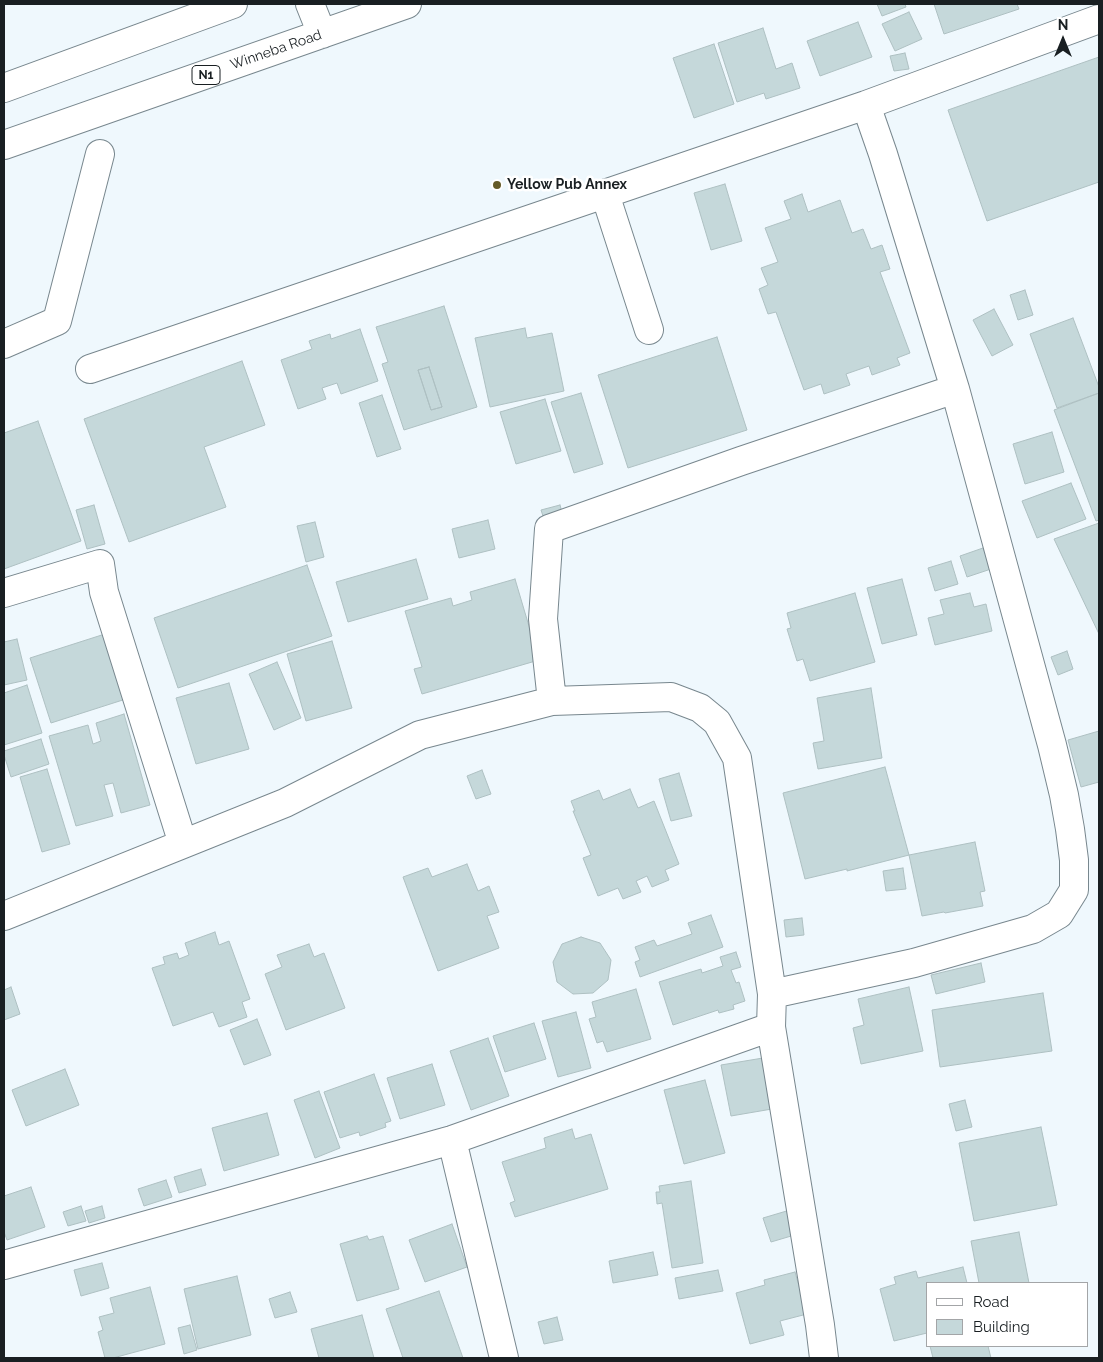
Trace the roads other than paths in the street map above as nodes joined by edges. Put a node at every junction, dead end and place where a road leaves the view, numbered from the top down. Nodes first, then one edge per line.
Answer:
1 (233, 4) edge
2 (310, 4) edge
3 (407, 4) edge
4 (187, 12) edge
5 (1099, 19) edge
6 (322, 34) junction
7 (4, 88) edge
8 (866, 105) junction
9 (4, 145) edge
10 (100, 154) dead end
11 (605, 194) junction
12 (649, 330) dead end
13 (4, 344) edge
14 (90, 369) dead end
15 (955, 389) junction
16 (4, 594) edge
17 (552, 701) junction
18 (183, 844) junction
19 (4, 916) edge
20 (772, 994) junction
21 (771, 1027) junction
22 (452, 1140) junction
23 (4, 1265) edge
24 (504, 1358) edge
25 (824, 1358) edge

1 - 4 main road
2 - 6 main road
3 - 6 main road, Winneba Road / N1
4 - 7 main road
5 - 8 main road
6 - 9 main road, Winneba Road / N1
8 - 11 main road
8 - 15 main road
10 - 13 main road
11 - 12 main road
11 - 14 main road
15 - 17 main road
15 - 20 main road
16 - 18 main road
17 - 18 main road
17 - 20 main road
18 - 19 main road
20 - 21 main road
21 - 22 main road
21 - 25 main road
22 - 23 main road
22 - 24 main road

